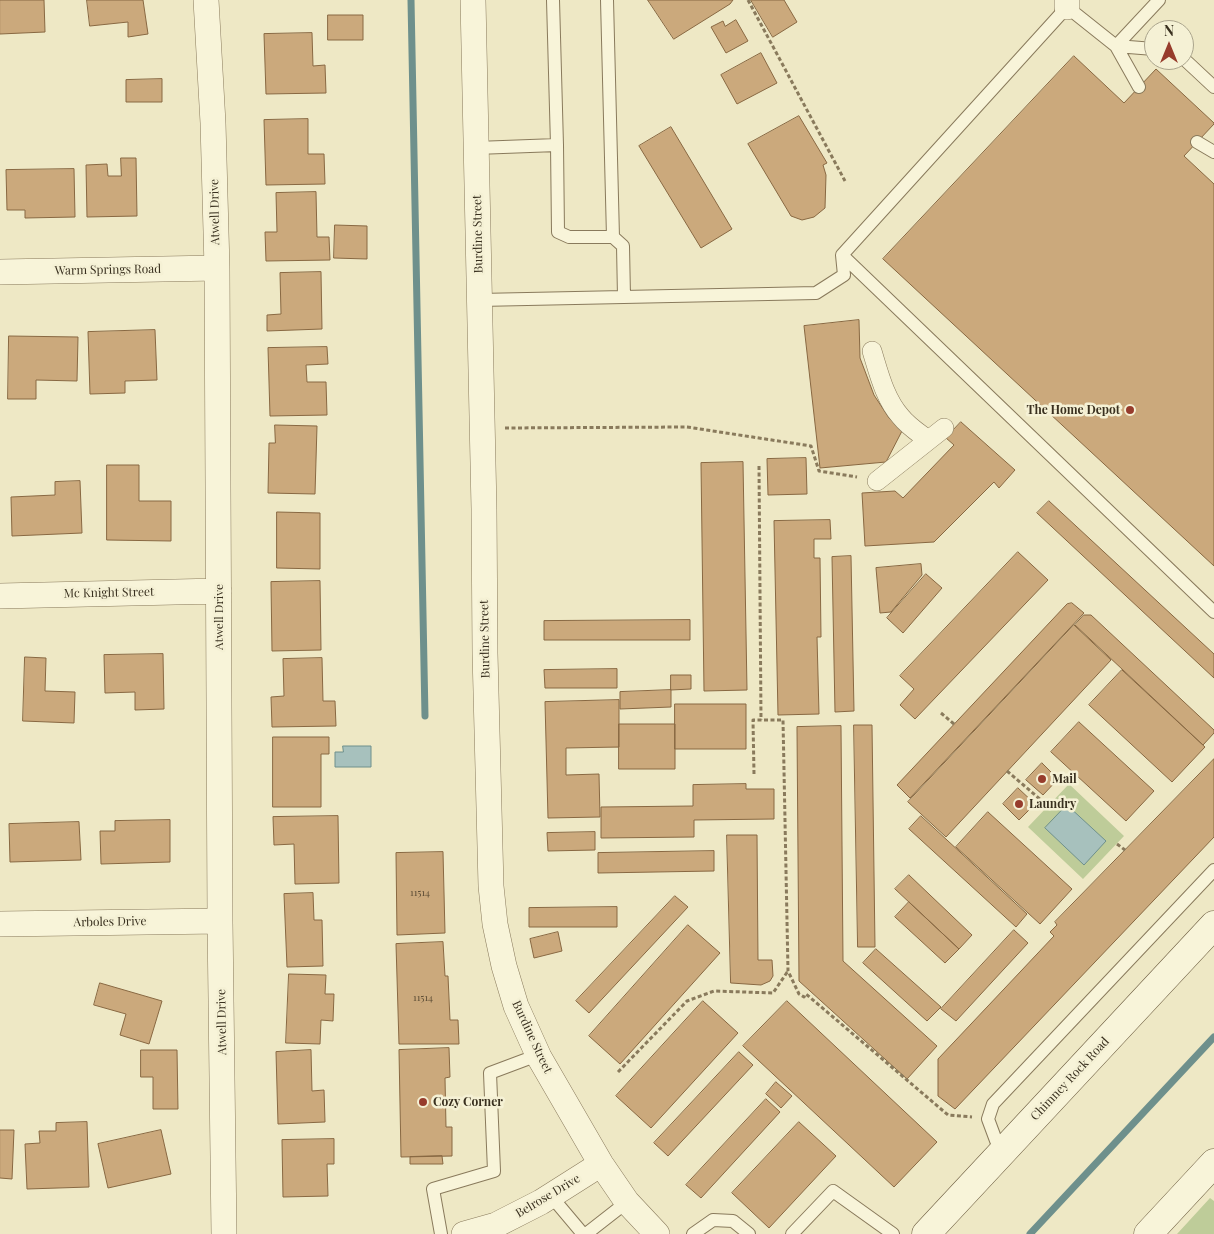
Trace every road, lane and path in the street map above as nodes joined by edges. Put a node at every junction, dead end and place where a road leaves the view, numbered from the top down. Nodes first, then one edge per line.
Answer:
1 (206, 0) edge
2 (473, 0) edge
3 (553, 0) edge
4 (608, 0) edge
5 (748, 0) edge
6 (1159, 0) edge
7 (1067, 3) edge
8 (1116, 46) junction
9 (1144, 48) edge
10 (1194, 68) edge
11 (1139, 87) dead end
12 (1214, 87) edge
13 (1197, 142) dead end
14 (557, 145) junction
15 (476, 148) junction
16 (1214, 152) edge
17 (845, 181) dead end
18 (614, 237) junction
19 (842, 255) junction
20 (217, 268) junction
21 (0, 272) edge
22 (624, 297) junction
23 (479, 300) junction
24 (872, 351) dead end
25 (482, 428) junction
26 (944, 428) dead end
27 (928, 440) junction
28 (759, 466) dead end
29 (877, 481) joint
30 (219, 591) junction
31 (0, 596) edge
32 (1214, 612) edge
33 (941, 713) dead end
34 (761, 720) junction
35 (954, 724) dead end
36 (1008, 771) dead end
37 (754, 774) dead end
38 (1048, 806) dead end
39 (1117, 844) dead end
40 (1125, 850) dead end
41 (1214, 870) edge
42 (220, 921) junction
43 (0, 924) edge
44 (1214, 925) edge
45 (788, 971) junction
46 (538, 1055) junction
47 (618, 1072) dead end
48 (988, 1118) junction
49 (1001, 1154) junction
50 (1214, 1163) edge
51 (601, 1164) junction
52 (550, 1196) junction
53 (628, 1202) junction
54 (224, 1234) edge
55 (441, 1234) edge
56 (464, 1234) edge
57 (584, 1234) edge
58 (658, 1234) edge
59 (693, 1234) edge
60 (749, 1234) edge
61 (792, 1234) edge
62 (893, 1234) edge
63 (926, 1234) edge
64 (1148, 1234) edge

1 - 20 street, Atwell Drive
2 - 15 street, Burdine Street
3 - 14 lane
4 - 18 lane
5 - 17 path
6 - 8 lane
7 - 8 lane
7 - 19 lane
8 - 9 lane
8 - 11 lane
10 - 12 lane
13 - 16 lane
14 - 15 lane
14 - 18 lane
15 - 23 street, Burdine Street
18 - 22 lane
19 - 22 lane
19 - 32 lane
20 - 21 street, Warm Springs Road
20 - 30 street, Atwell Drive
22 - 23 lane
23 - 25 street, Burdine Street
24 - 27 street
25 - 29 path
25 - 46 street, Burdine Street
26 - 27 street
27 - 29 street
28 - 34 path
30 - 31 street, Mc Knight Street
30 - 42 street, Atwell Drive
33 - 35 path
34 - 37 path
34 - 45 path
36 - 38 path
39 - 40 path
41 - 48 lane
42 - 43 street, Arboles Drive
42 - 54 street, Atwell Drive
44 - 49 main road, Chimney Rock Road
45 - 47 path
45 - 48 path
46 - 51 street, Burdine Street
46 - 55 lane
48 - 49 lane
49 - 63 main road, Chimney Rock Road
50 - 64 main road
51 - 52 street, Belrose Drive
51 - 53 street, Burdine Street
52 - 56 street, Belrose Drive
52 - 57 lane
53 - 57 lane
53 - 58 street, Burdine Street
59 - 60 lane
61 - 62 lane

